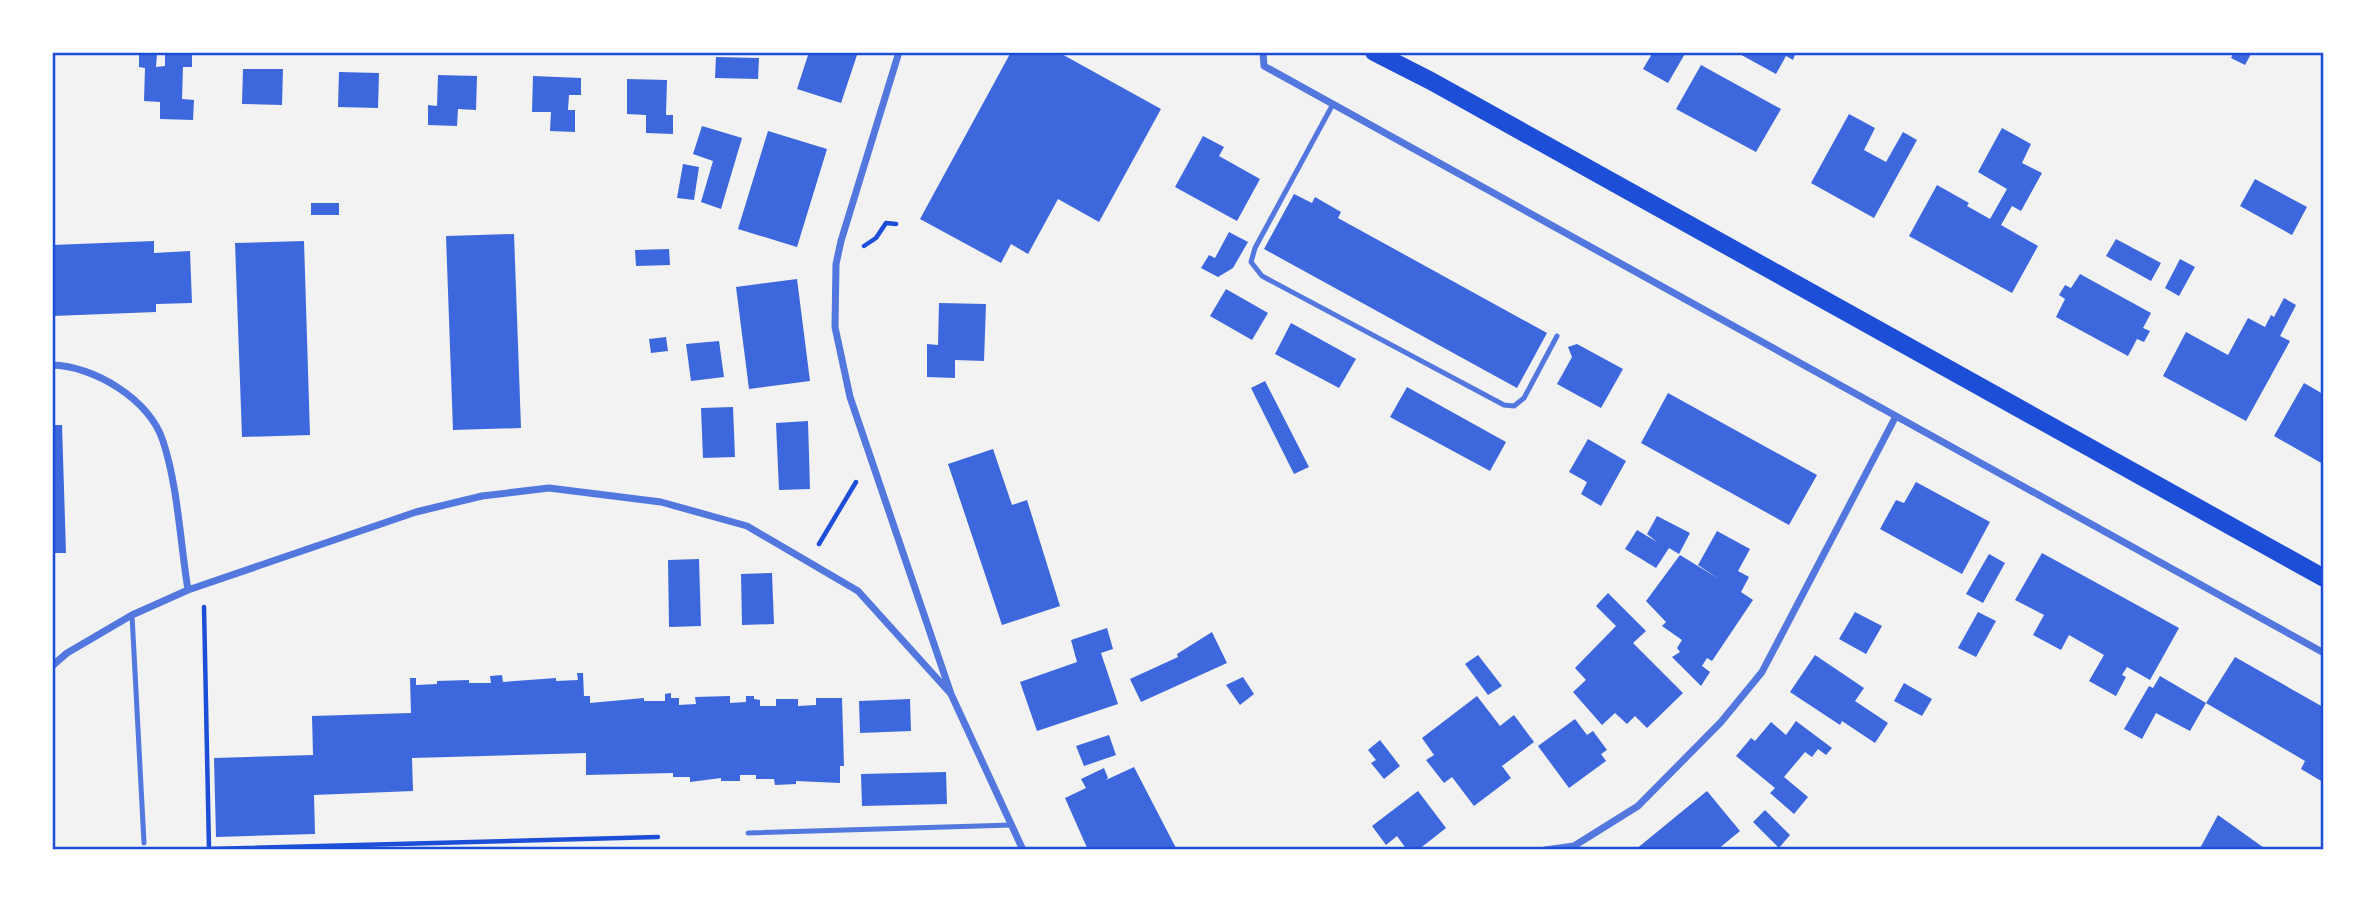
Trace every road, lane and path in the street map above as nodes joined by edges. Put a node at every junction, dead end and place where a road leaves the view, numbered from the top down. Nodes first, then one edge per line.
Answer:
1 (899, 52) edge
2 (1264, 52) edge
3 (1374, 52) edge
4 (1333, 104) junction
5 (1557, 336) dead end
6 (52, 365) edge
7 (1896, 416) junction
8 (872, 454) junction
9 (808, 562) junction
10 (2323, 578) edge
11 (203, 585) junction
12 (188, 590) junction
13 (132, 615) junction
14 (2323, 653) edge
15 (52, 666) edge
16 (951, 694) junction
17 (1012, 825) junction
18 (748, 833) dead end
19 (658, 837) dead end
20 (144, 843) dead end
21 (1023, 849) edge
22 (1545, 849) edge

1 - 8 street
2 - 4 street
3 - 10 main road
4 - 5 lane
4 - 7 street
6 - 12 street
7 - 14 street
7 - 22 street
8 - 9 path
8 - 16 street
9 - 11 street
9 - 16 street
11 - 12 street
11 - 19 path
12 - 13 street
13 - 15 street
13 - 20 lane
16 - 17 street
17 - 18 lane
17 - 21 street

